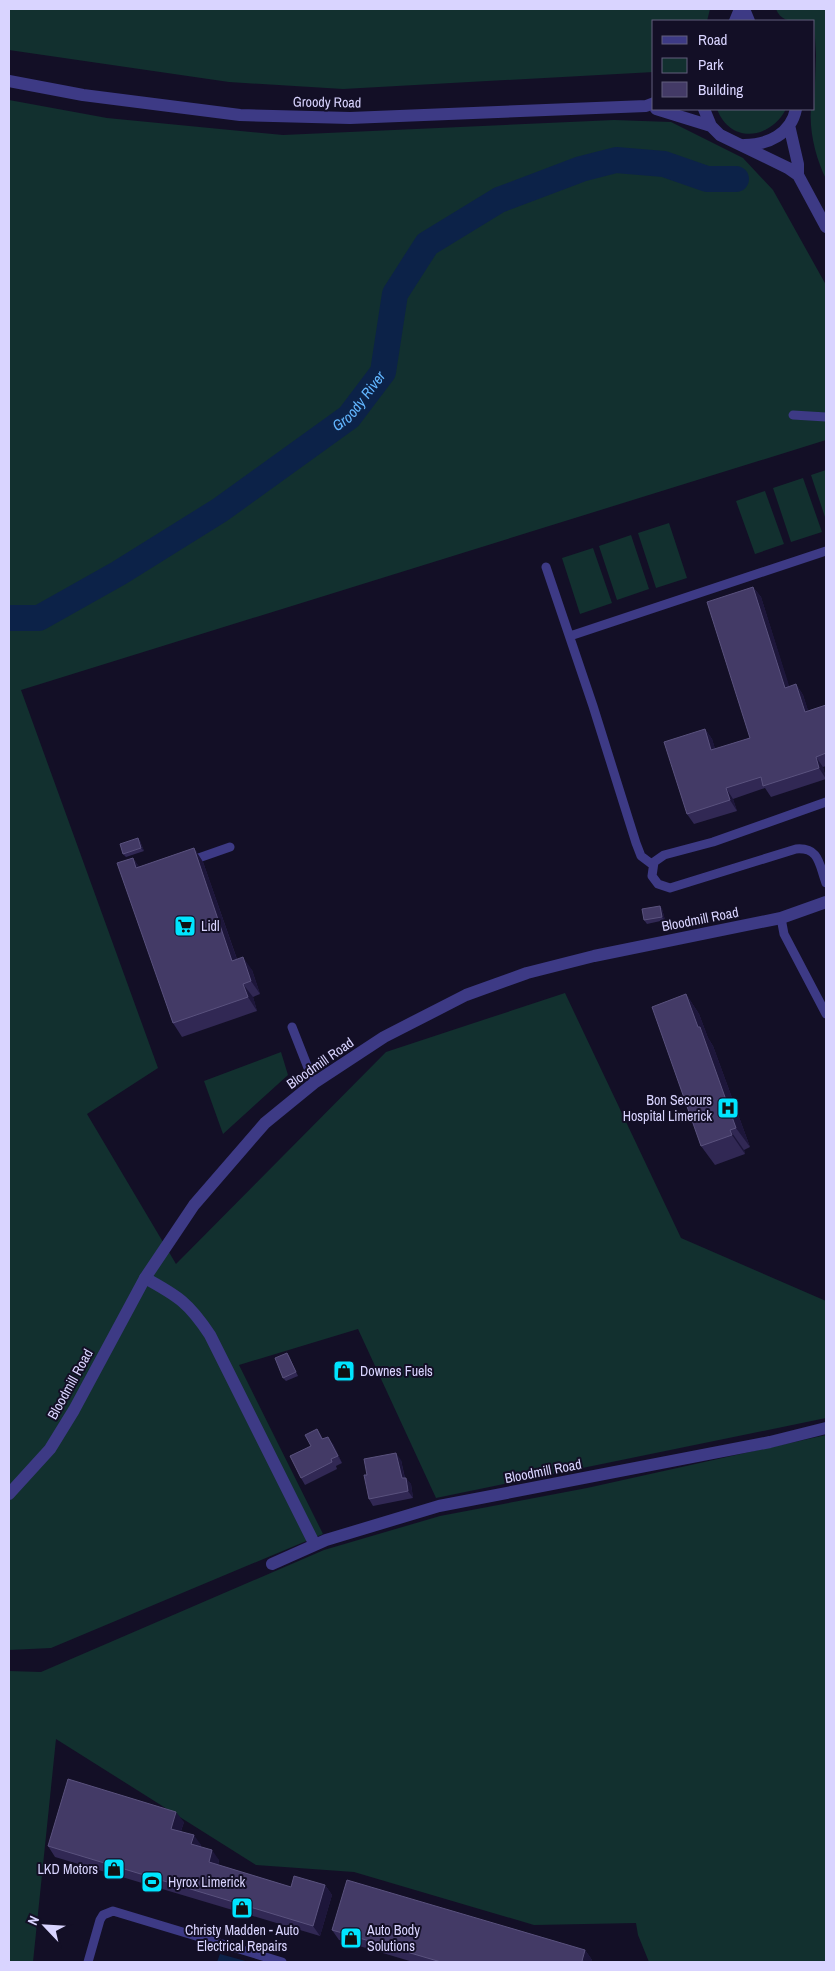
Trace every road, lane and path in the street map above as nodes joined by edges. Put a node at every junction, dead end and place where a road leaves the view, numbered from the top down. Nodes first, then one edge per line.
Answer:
1 (9, 81) edge
2 (652, 106) edge
3 (664, 110) edge
4 (704, 110) edge
5 (796, 110) edge
6 (712, 126) junction
7 (789, 126) junction
8 (744, 145) junction
9 (798, 176) junction
10 (826, 227) edge
11 (793, 415) dead end
12 (826, 417) edge
13 (826, 551) edge
14 (546, 567) dead end
15 (570, 636) junction
16 (826, 802) edge
17 (230, 847) dead end
18 (180, 865) edge
19 (653, 865) junction
20 (826, 883) edge
21 (826, 902) edge
22 (781, 918) junction
23 (826, 1014) edge
24 (292, 1027) dead end
25 (314, 1083) junction
26 (145, 1278) junction
27 (826, 1428) edge
28 (9, 1494) edge
29 (315, 1545) junction
30 (272, 1564) dead end
31 (88, 1962) edge
32 (282, 1962) edge

1 - 2 street, Groody Road
3 - 6 street, Groody Road
4 - 6 street
5 - 7 street
6 - 8 street
7 - 8 street
7 - 9 street
8 - 9 street
9 - 10 street
11 - 12 lane
13 - 15 lane
14 - 15 lane
15 - 19 lane
16 - 19 lane
17 - 18 lane
19 - 20 lane
21 - 22 street, Bloodmill Road
22 - 23 lane
22 - 25 street, Bloodmill Road
24 - 25 lane
25 - 26 street, Bloodmill Road
26 - 28 street, Bloodmill Road
26 - 29 street
27 - 29 street, Bloodmill Road
29 - 30 street, Bloodmill Road
31 - 32 lane

